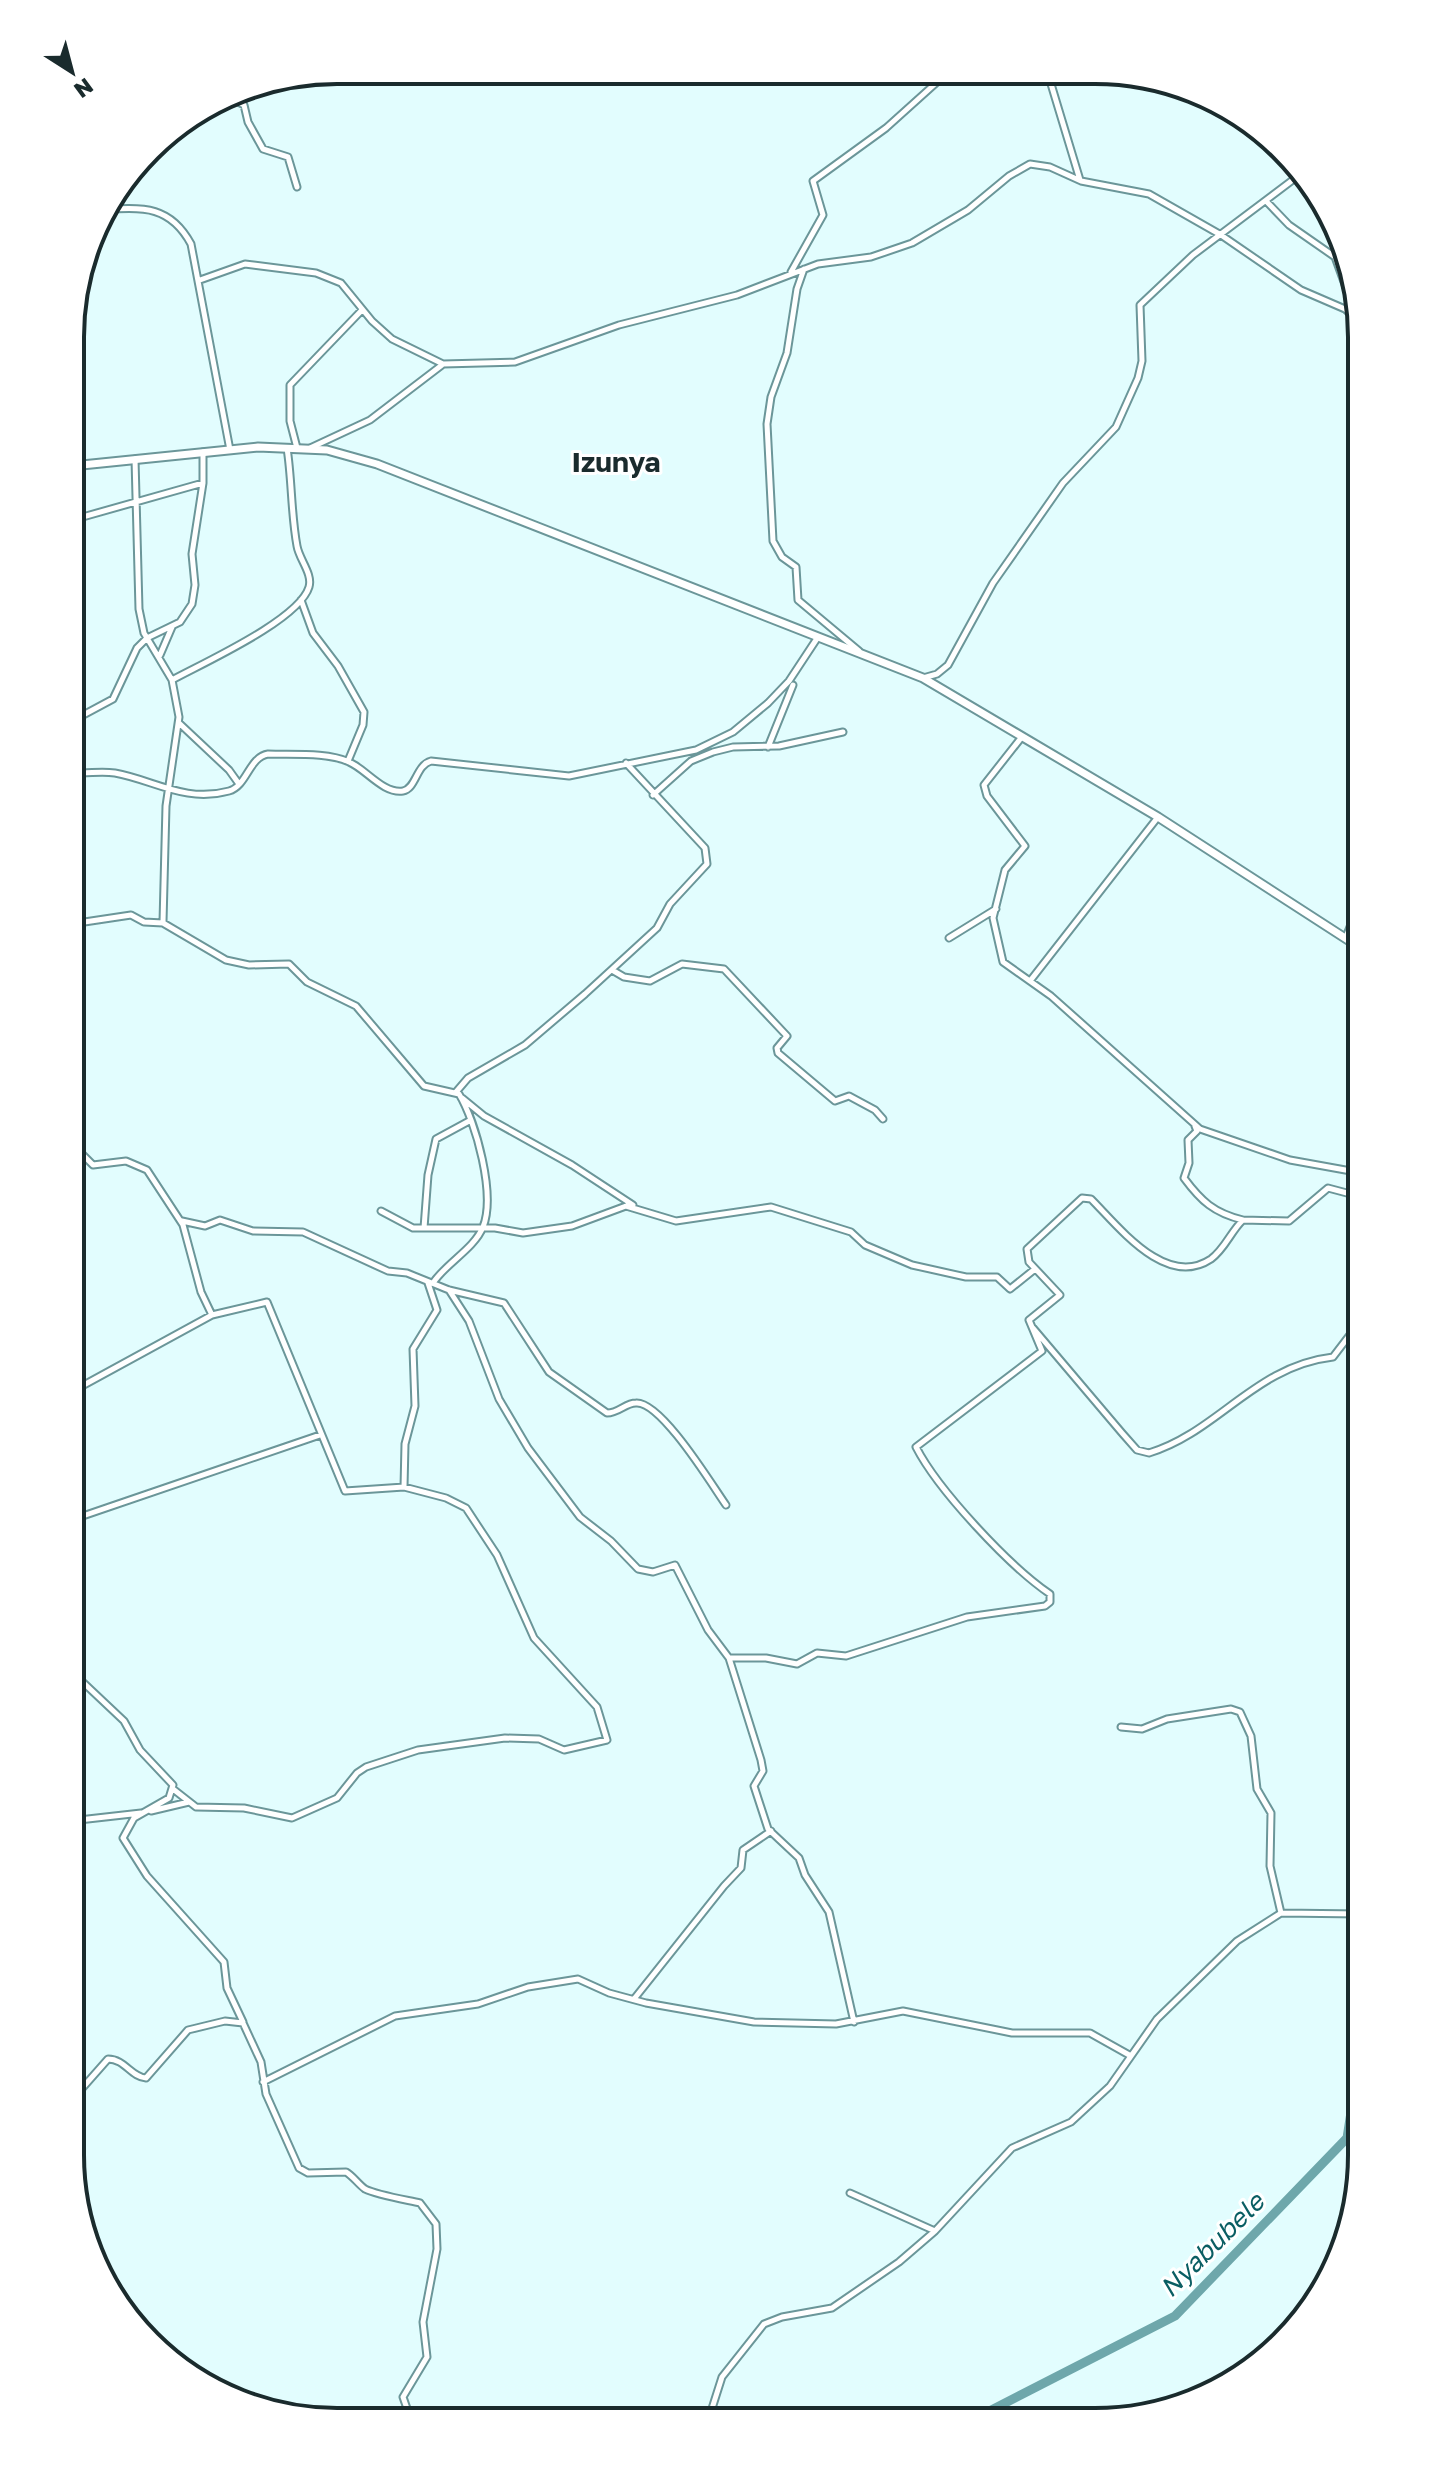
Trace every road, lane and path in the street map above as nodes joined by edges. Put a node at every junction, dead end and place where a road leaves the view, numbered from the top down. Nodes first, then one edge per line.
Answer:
1 (935, 84) edge
2 (1051, 84) edge
3 (242, 102) edge
4 (1293, 180) edge
5 (1081, 181) junction
6 (297, 187) dead end
7 (1266, 201) junction
8 (118, 210) edge
9 (1221, 235) junction
10 (1337, 264) edge
11 (804, 268) junction
12 (791, 273) junction
13 (200, 280) junction
14 (362, 310) junction
15 (1347, 314) edge
16 (443, 364) junction
17 (287, 448) junction
18 (297, 448) junction
19 (309, 448) junction
20 (230, 450) junction
21 (203, 452) junction
22 (135, 458) junction
23 (84, 464) edge
24 (203, 483) junction
25 (137, 503) junction
26 (84, 517) edge
27 (301, 600) junction
28 (172, 626) junction
29 (819, 636) junction
30 (147, 638) junction
31 (160, 655) junction
32 (867, 657) junction
33 (923, 678) junction
34 (172, 680) junction
35 (793, 685) dead end
36 (84, 715) edge
37 (179, 723) junction
38 (843, 732) dead end
39 (1021, 738) junction
40 (768, 748) junction
41 (348, 761) junction
42 (626, 763) junction
43 (84, 774) edge
44 (239, 784) junction
45 (168, 791) junction
46 (653, 795) junction
47 (1158, 817) junction
48 (996, 909) junction
49 (84, 922) edge
50 (163, 923) junction
51 (1348, 933) edge
52 (1346, 937) joint
53 (949, 938) dead end
54 (612, 970) junction
55 (1030, 981) junction
56 (456, 1092) junction
57 (461, 1097) junction
58 (883, 1119) dead end
59 (471, 1120) junction
60 (1194, 1126) junction
61 (84, 1154) edge
62 (1348, 1170) edge
63 (1348, 1193) edge
64 (634, 1206) junction
65 (381, 1211) dead end
66 (1243, 1220) junction
67 (182, 1221) junction
68 (424, 1228) junction
69 (483, 1229) junction
70 (1035, 1269) junction
71 (430, 1283) junction
72 (449, 1290) junction
73 (212, 1315) junction
74 (1030, 1324) junction
75 (1347, 1338) edge
76 (84, 1385) edge
77 (320, 1435) junction
78 (404, 1487) junction
79 (726, 1505) dead end
80 (84, 1515) edge
81 (729, 1658) junction
82 (84, 1683) edge
83 (1121, 1727) dead end
84 (173, 1789) junction
85 (189, 1802) junction
86 (141, 1813) junction
87 (84, 1819) edge
88 (771, 1831) junction
89 (1281, 1913) junction
90 (1347, 1914) edge
91 (634, 1999) junction
92 (854, 2022) junction
93 (243, 2023) junction
94 (1131, 2056) junction
95 (263, 2082) junction
96 (84, 2086) edge
97 (850, 2193) dead end
98 (935, 2231) junction
99 (407, 2408) edge
100 (712, 2408) edge

1 - 12 street
2 - 5 street
3 - 6 street
4 - 7 street
5 - 9 street
5 - 11 street
7 - 9 street
7 - 10 street
8 - 13 street
9 - 15 street
9 - 33 street
11 - 12 street
11 - 32 street
12 - 16 street
13 - 14 street
13 - 20 street
14 - 16 street
14 - 18 street
16 - 19 street
17 - 18 street
17 - 20 street
17 - 27 street
18 - 19 street
19 - 29 street
20 - 21 street
21 - 22 street
21 - 24 street
22 - 23 street
22 - 25 street
24 - 25 street
24 - 28 street
25 - 26 street
25 - 30 street
27 - 34 street
27 - 41 street
28 - 30 street
28 - 31 street
29 - 32 street
29 - 42 street
30 - 31 street
30 - 36 street
31 - 34 street
32 - 33 street
33 - 39 street
34 - 37 street
35 - 40 street
37 - 44 street
37 - 45 street
38 - 40 street
39 - 47 street
39 - 48 street
40 - 46 street
41 - 42 street
41 - 44 street
42 - 46 street
43 - 45 street
44 - 45 street
45 - 50 street
46 - 54 street
47 - 52 street
47 - 55 street
48 - 53 street
48 - 55 street
49 - 50 street
50 - 56 street
51 - 52 street
54 - 56 street
54 - 58 street
55 - 60 street
56 - 57 street
57 - 59 street
57 - 64 street
59 - 68 street
59 - 69 street
60 - 62 street
60 - 66 street
61 - 67 street
63 - 66 street
64 - 69 street
64 - 70 street
65 - 68 street
66 - 70 street
67 - 71 street
67 - 73 street
68 - 69 street
69 - 71 street
70 - 74 street
71 - 72 street
71 - 78 street
72 - 79 street
72 - 81 street
73 - 76 street
73 - 77 street
74 - 75 street
74 - 81 street
77 - 78 street
77 - 80 street
78 - 85 street
81 - 88 street
82 - 84 street
83 - 89 street
84 - 85 street
84 - 86 street
85 - 86 street
86 - 87 street
86 - 93 street
88 - 91 street
88 - 92 street
89 - 90 street
89 - 94 street
91 - 92 street
91 - 95 street
92 - 94 street
93 - 95 street
93 - 96 street
94 - 98 street
95 - 99 street
97 - 98 street
98 - 100 street

